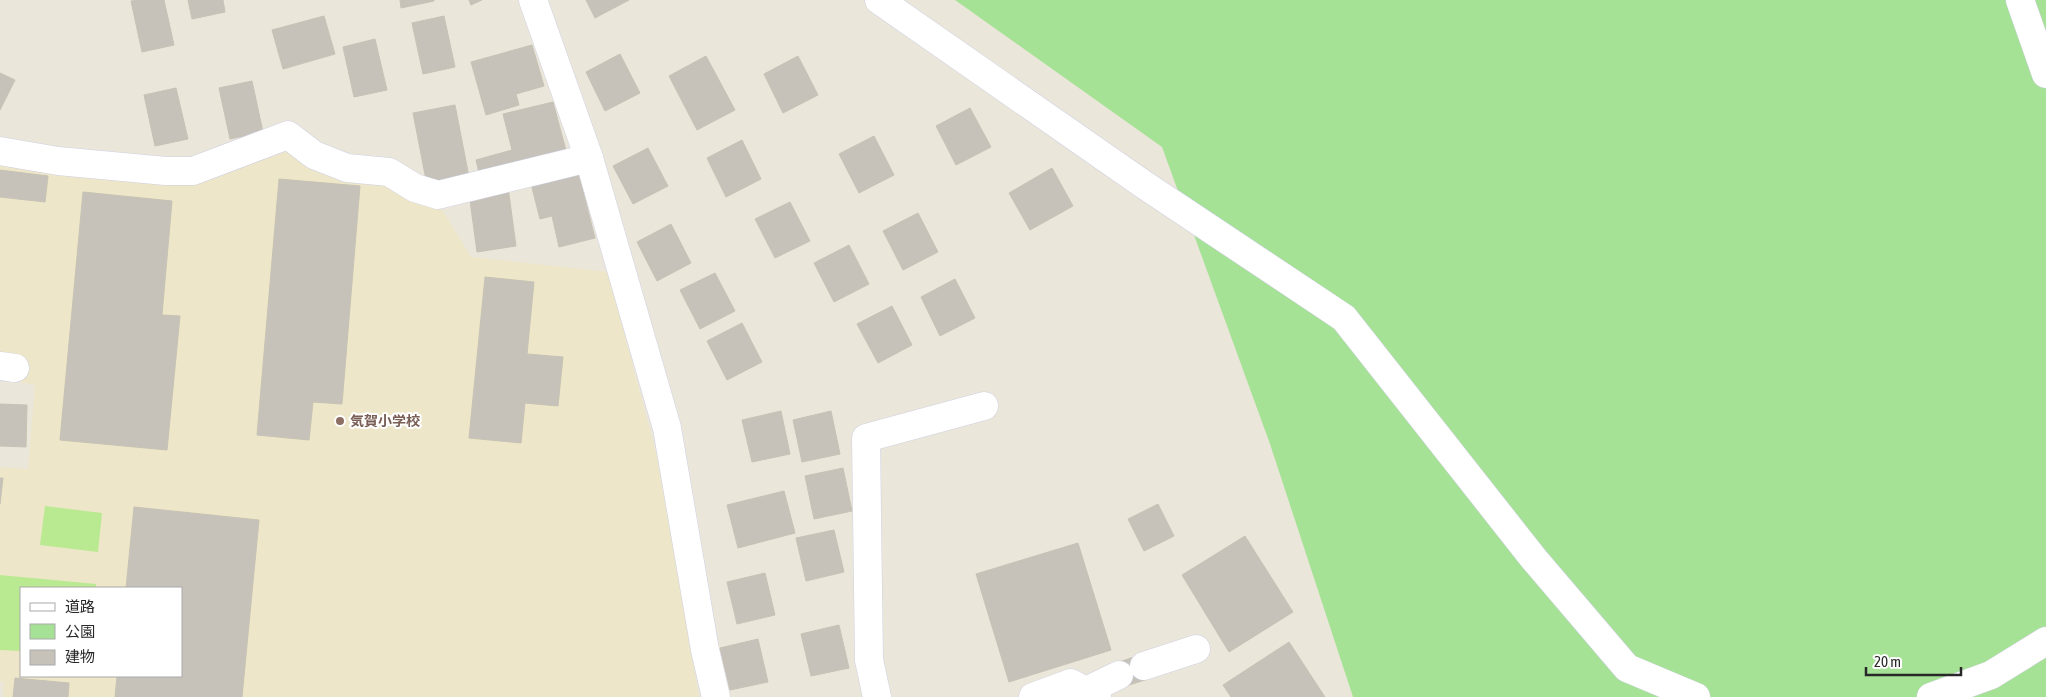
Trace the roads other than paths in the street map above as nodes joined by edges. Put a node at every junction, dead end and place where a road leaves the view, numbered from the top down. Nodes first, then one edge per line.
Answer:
1 (533, 0) edge
2 (879, 0) edge
3 (2020, 0) edge
4 (2046, 74) edge
5 (0, 151) edge
6 (589, 158) junction
7 (984, 406) dead end
8 (2046, 641) edge
9 (1196, 649) dead end
10 (1092, 694) edge
11 (716, 697) edge
12 (877, 697) edge
13 (1033, 697) edge
14 (1696, 697) edge
15 (1931, 697) edge

1 - 6 street
2 - 14 street
3 - 4 street
5 - 6 street
6 - 11 street
7 - 12 street
8 - 15 street
9 - 10 street
10 - 13 street

